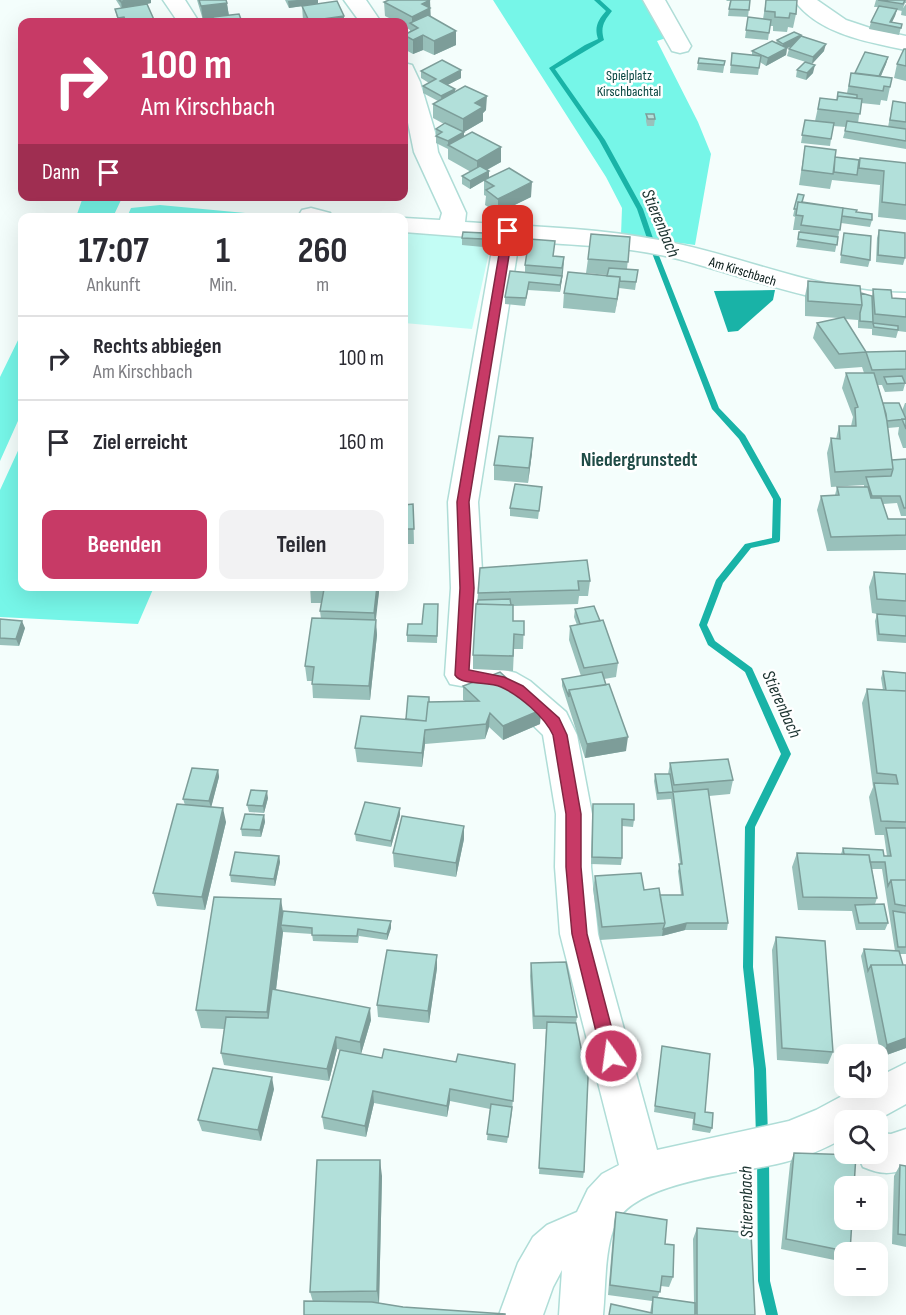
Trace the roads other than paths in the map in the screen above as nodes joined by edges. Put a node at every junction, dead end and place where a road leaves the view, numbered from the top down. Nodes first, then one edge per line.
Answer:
1 (174, 0) edge
2 (355, 0) edge
3 (654, 0) edge
4 (805, 0) edge
5 (185, 18) edge
6 (367, 18) edge
7 (906, 42) edge
8 (680, 46) dead end
9 (408, 78) edge
10 (415, 151) edge
11 (408, 225) edge
12 (451, 228) junction
13 (508, 231) junction
14 (906, 301) edge
15 (906, 1082) edge
16 (818, 1141) edge
17 (906, 1149) edge
18 (888, 1154) edge
19 (643, 1176) junction
20 (593, 1227) junction
21 (521, 1315) edge
22 (581, 1315) edge

1 - 5 street
2 - 6 street
3 - 8 street
4 - 7 street
9 - 10 street
10 - 12 street
11 - 12 street, Am Kirschbach
12 - 13 street, Am Kirschbach
13 - 14 street, Am Kirschbach
13 - 19 street
15 - 16 street
16 - 19 street
17 - 18 street
19 - 20 street
20 - 21 street
20 - 22 street

